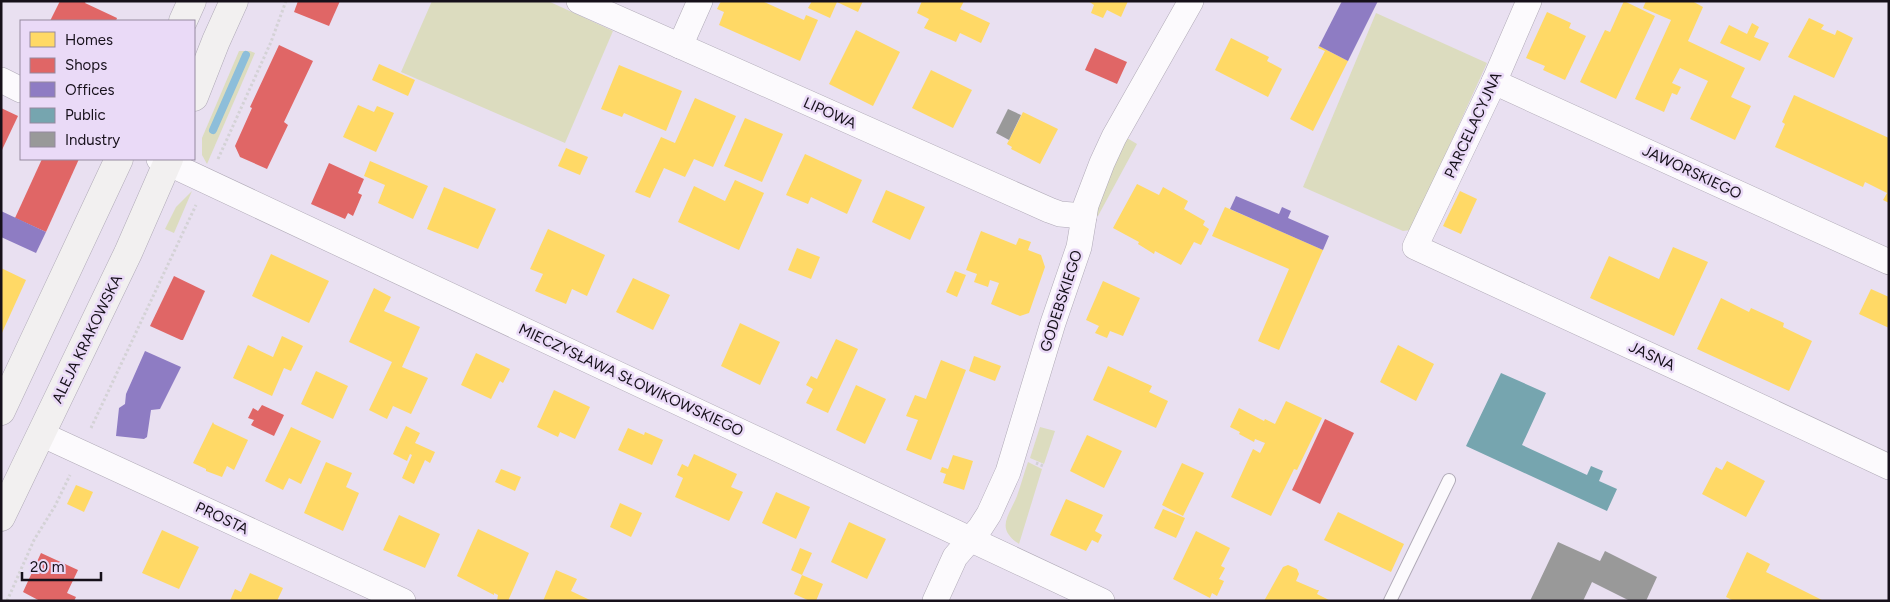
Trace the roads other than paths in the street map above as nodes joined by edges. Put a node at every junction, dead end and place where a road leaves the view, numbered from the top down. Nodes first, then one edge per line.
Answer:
1 (192, 1) edge
2 (234, 1) edge
3 (579, 1) edge
4 (700, 1) edge
5 (1191, 1) edge
6 (1530, 1) edge
7 (183, 20) edge
8 (680, 46) junction
9 (1, 80) edge
10 (1494, 82) junction
11 (20, 90) edge
12 (195, 94) edge
13 (118, 160) edge
14 (165, 160) edge
15 (1084, 216) junction
16 (1415, 247) joint
17 (1889, 262) edge
18 (1, 411) edge
19 (41, 434) junction
20 (1889, 467) edge
21 (1449, 480) dead end
22 (1, 517) edge
23 (970, 539) junction
24 (403, 601) edge
25 (935, 601) edge
26 (1102, 601) edge
27 (1390, 601) edge

1 - 7 main road
2 - 12 main road
3 - 8 street, LIPOWA
4 - 8 street
5 - 15 street, GODEBSKIEGO
6 - 10 street, PARCELACYJNA
8 - 15 street, LIPOWA
9 - 11 street
10 - 16 street, PARCELACYJNA
10 - 17 street, JAWORSKIEGO
13 - 18 main road
14 - 19 main road, ALEJA KRAKOWSKA
14 - 23 street, MIECZYSŁAWA SŁOWIKOWSKIEGO
15 - 23 street, GODEBSKIEGO
16 - 20 street, JASNA
19 - 22 main road, ALEJA KRAKOWSKA
19 - 24 street, PROSTA
21 - 27 lane
23 - 25 street, GODEBSKIEGO
23 - 26 street, MIECZYSŁAWA SŁOWIKOWSKIEGO

